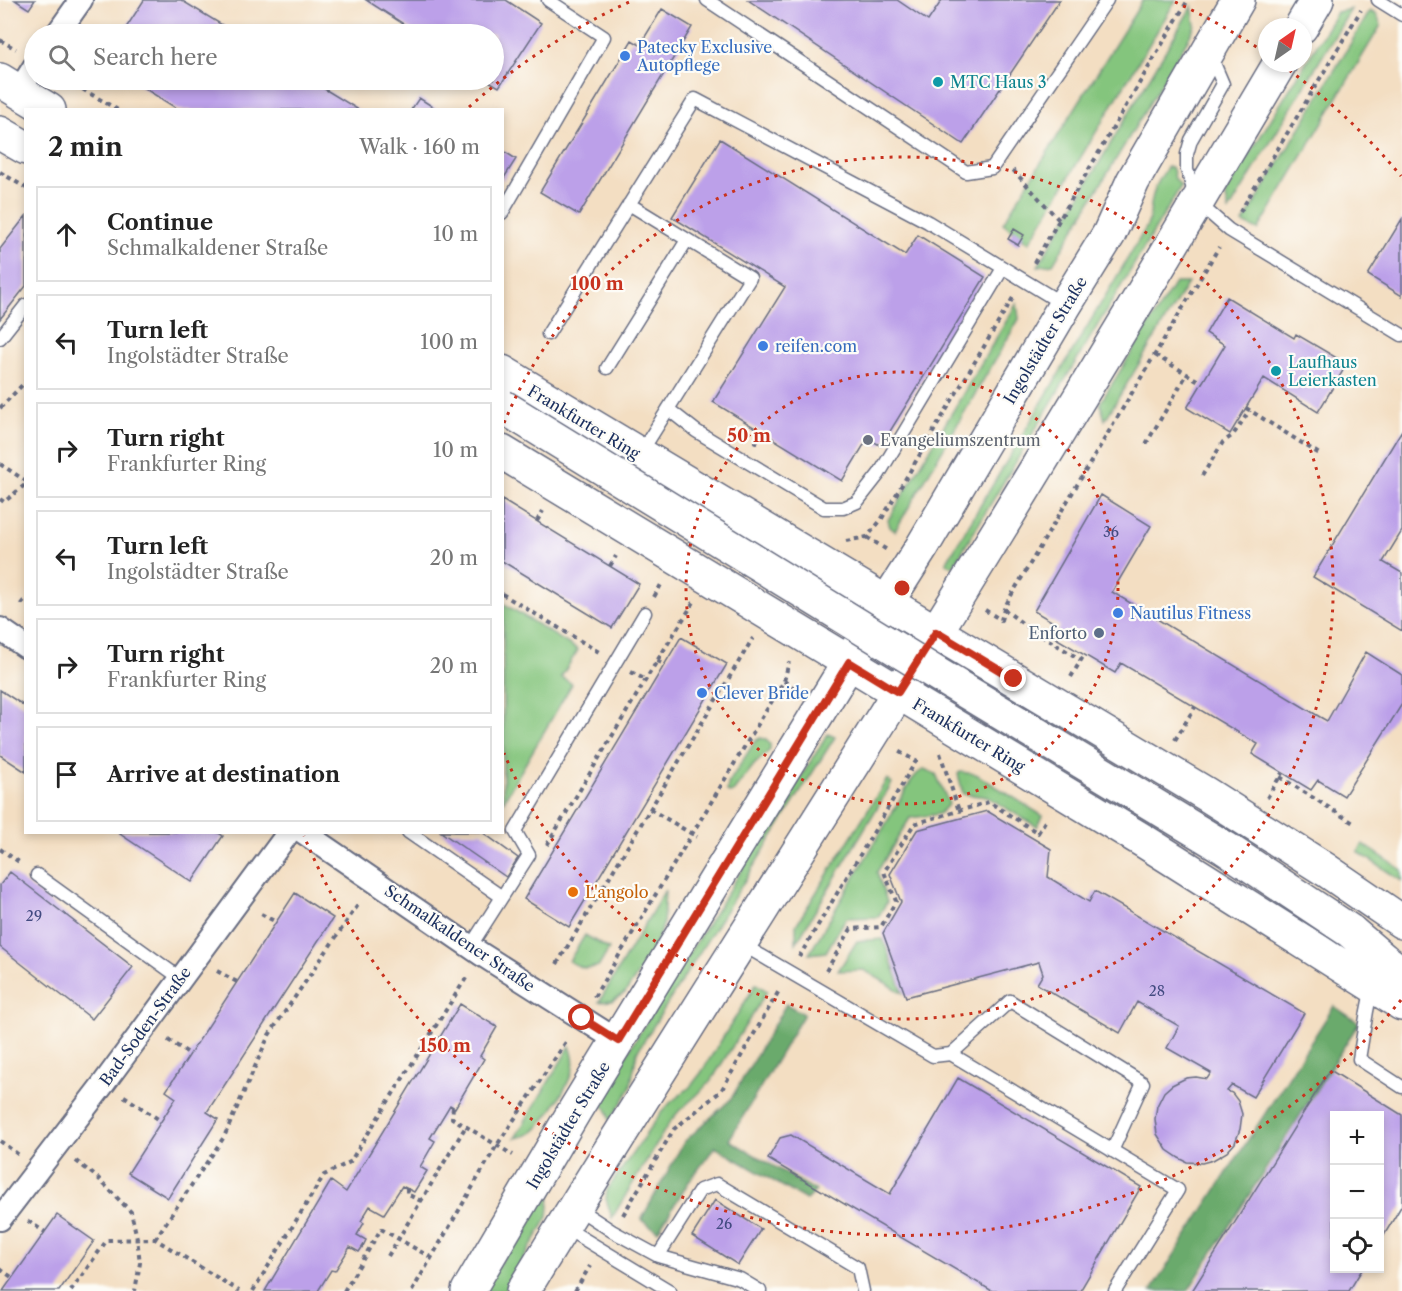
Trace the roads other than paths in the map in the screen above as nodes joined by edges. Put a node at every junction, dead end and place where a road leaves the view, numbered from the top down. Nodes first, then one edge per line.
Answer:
1 (81, 0) edge
2 (548, 0) edge
3 (707, 0) edge
4 (1107, 0) edge
5 (1238, 0) edge
6 (1378, 0) edge
7 (1402, 15) edge
8 (64, 24) edge
9 (1209, 52) junction
10 (1275, 72) edge
11 (29, 90) edge
12 (47, 108) edge
13 (0, 133) edge
14 (24, 147) edge
15 (1197, 202) junction
16 (628, 204) junction
17 (504, 210) edge
18 (687, 240) junction
19 (1003, 268) junction
20 (1065, 305) junction
21 (24, 308) edge
22 (548, 334) dead end
23 (1402, 335) edge
24 (0, 338) edge
25 (607, 368) dead end
26 (504, 373) edge
27 (504, 407) edge
28 (668, 409) junction
29 (504, 453) edge
30 (639, 455) junction
31 (771, 534) junction
32 (736, 594) junction
33 (887, 603) junction
34 (645, 613) dead end
35 (0, 629) edge
36 (936, 632) junction
37 (24, 646) edge
38 (849, 662) junction
39 (898, 692) junction
40 (1065, 696) junction
41 (1028, 771) junction
42 (288, 834) edge
43 (306, 834) edge
44 (411, 834) edge
45 (37, 875) road end
46 (502, 897) junction
47 (1402, 922) edge
48 (1350, 931) junction
49 (740, 943) junction
50 (475, 950) junction
51 (1402, 956) edge
52 (180, 978) junction
53 (1387, 979) edge
54 (1402, 1004) edge
55 (618, 1041) junction
56 (951, 1054) junction
57 (1402, 1087) edge
58 (575, 1110) junction
59 (1112, 1150) junction
60 (574, 1208) junction
61 (0, 1219) edge
62 (658, 1256) junction
63 (468, 1291) edge
64 (523, 1291) edge
65 (670, 1291) edge
66 (760, 1291) edge
67 (863, 1291) edge
68 (1115, 1291) edge

1 - 8 street
2 - 17 lane
3 - 4 lane
5 - 9 main road, Ingolstädter Straße
6 - 7 lane
9 - 15 lane
9 - 20 main road, Ingolstädter Straße
10 - 15 main road
11 - 12 main road
13 - 14 main road
15 - 23 lane
15 - 36 main road
16 - 18 lane
16 - 19 lane
16 - 22 lane
18 - 25 lane
18 - 28 lane
19 - 20 lane
19 - 28 lane
20 - 33 main road, Ingolstädter Straße
21 - 24 lane
26 - 30 main road, Frankfurter Ring
27 - 48 main road, Frankfurter Ring, bridge
28 - 30 lane
29 - 32 main road, Frankfurter Ring
30 - 31 main road, Frankfurter Ring
31 - 32 main road
31 - 33 main road, Frankfurter Ring
32 - 38 main road, Frankfurter Ring
33 - 36 main road, Frankfurter Ring
33 - 38 main road, Ingolstädter Straße
34 - 46 lane
35 - 37 street
36 - 39 main road
36 - 40 main road, Frankfurter Ring
38 - 39 main road, Frankfurter Ring
38 - 55 main road, Ingolstädter Straße
39 - 41 main road, Frankfurter Ring
39 - 49 main road
40 - 41 main road
40 - 47 main road, Frankfurter Ring
41 - 53 main road, Frankfurter Ring
42 - 52 street, Bad-Soden-Straße
43 - 50 street, Schmalkaldener Straße
44 - 46 lane
45 - 52 lane
46 - 50 lane
48 - 51 main road, Frankfurter Ring
48 - 53 main road, Frankfurter Ring
49 - 56 lane
49 - 60 main road
50 - 55 street, Schmalkaldener Straße
52 - 61 street, Bad-Soden-Straße
53 - 54 main road, Frankfurter Ring
53 - 57 lane
55 - 58 main road, Ingolstädter Straße
56 - 59 lane
56 - 59 lane
58 - 60 main road
58 - 63 main road, Ingolstädter Straße
59 - 68 lane
60 - 62 lane
60 - 64 main road
60 - 65 lane
62 - 66 lane
62 - 67 lane

